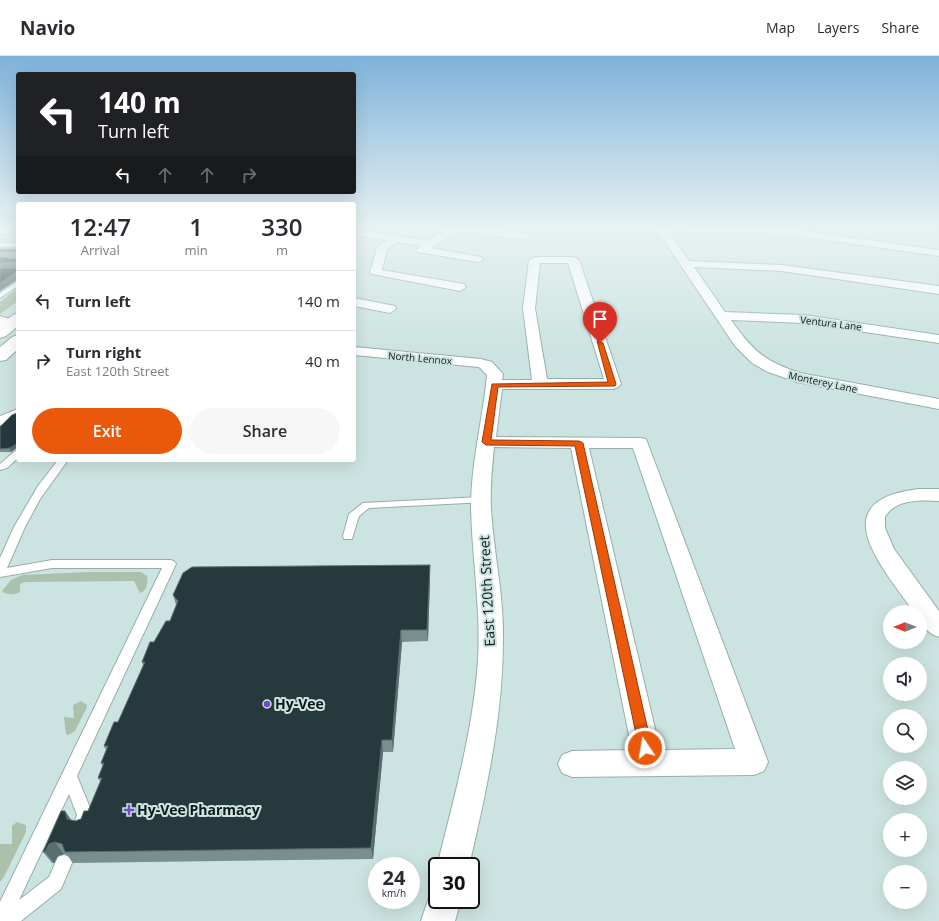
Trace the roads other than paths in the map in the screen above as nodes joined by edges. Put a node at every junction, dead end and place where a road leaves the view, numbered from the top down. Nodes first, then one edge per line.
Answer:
1 (377, 267) edge
2 (534, 267) edge
3 (575, 267) edge
4 (688, 267) edge
5 (789, 267) edge
6 (16, 284) edge
7 (460, 287) dead end
8 (939, 290) edge
9 (0, 296) edge
10 (356, 302) edge
11 (390, 309) dead end
12 (722, 316) junction
13 (939, 339) edge
14 (16, 342) edge
15 (356, 351) edge
16 (0, 356) edge
17 (490, 375) junction
18 (540, 384) junction
19 (939, 404) edge
20 (16, 413) edge
21 (0, 422) edge
22 (486, 442) junction
23 (579, 443) junction
24 (16, 455) edge
25 (61, 462) edge
26 (1, 467) edge
27 (939, 495) edge
28 (482, 500) junction
29 (348, 536) dead end
30 (0, 572) edge
31 (939, 628) edge
32 (649, 763) junction
33 (572, 764) dead end
34 (69, 775) junction
35 (82, 823) edge
36 (455, 857) edge
37 (64, 863) edge
38 (441, 909) edge
39 (0, 921) edge
40 (7, 921) edge
41 (438, 921) edge

1 - 7 street
2 - 18 street, North Lennox
3 - 18 street, North Lennox
4 - 12 street, Monterey Lane
5 - 8 street
6 - 9 lane
10 - 11 street
12 - 13 street, Ventura Lane
12 - 19 street, Monterey Lane
14 - 16 main road
15 - 17 street, North Lennox
17 - 18 street, North Lennox
17 - 22 street, East 120th Street
20 - 21 lane
22 - 23 street
22 - 28 street, East 120th Street
23 - 32 street
23 - 32 street
24 - 26 lane
25 - 30 lane
27 - 31 street
28 - 29 lane
28 - 36 street, East 120th Street
30 - 34 lane
32 - 33 street
34 - 35 lane
34 - 39 lane
37 - 40 lane
38 - 41 street

